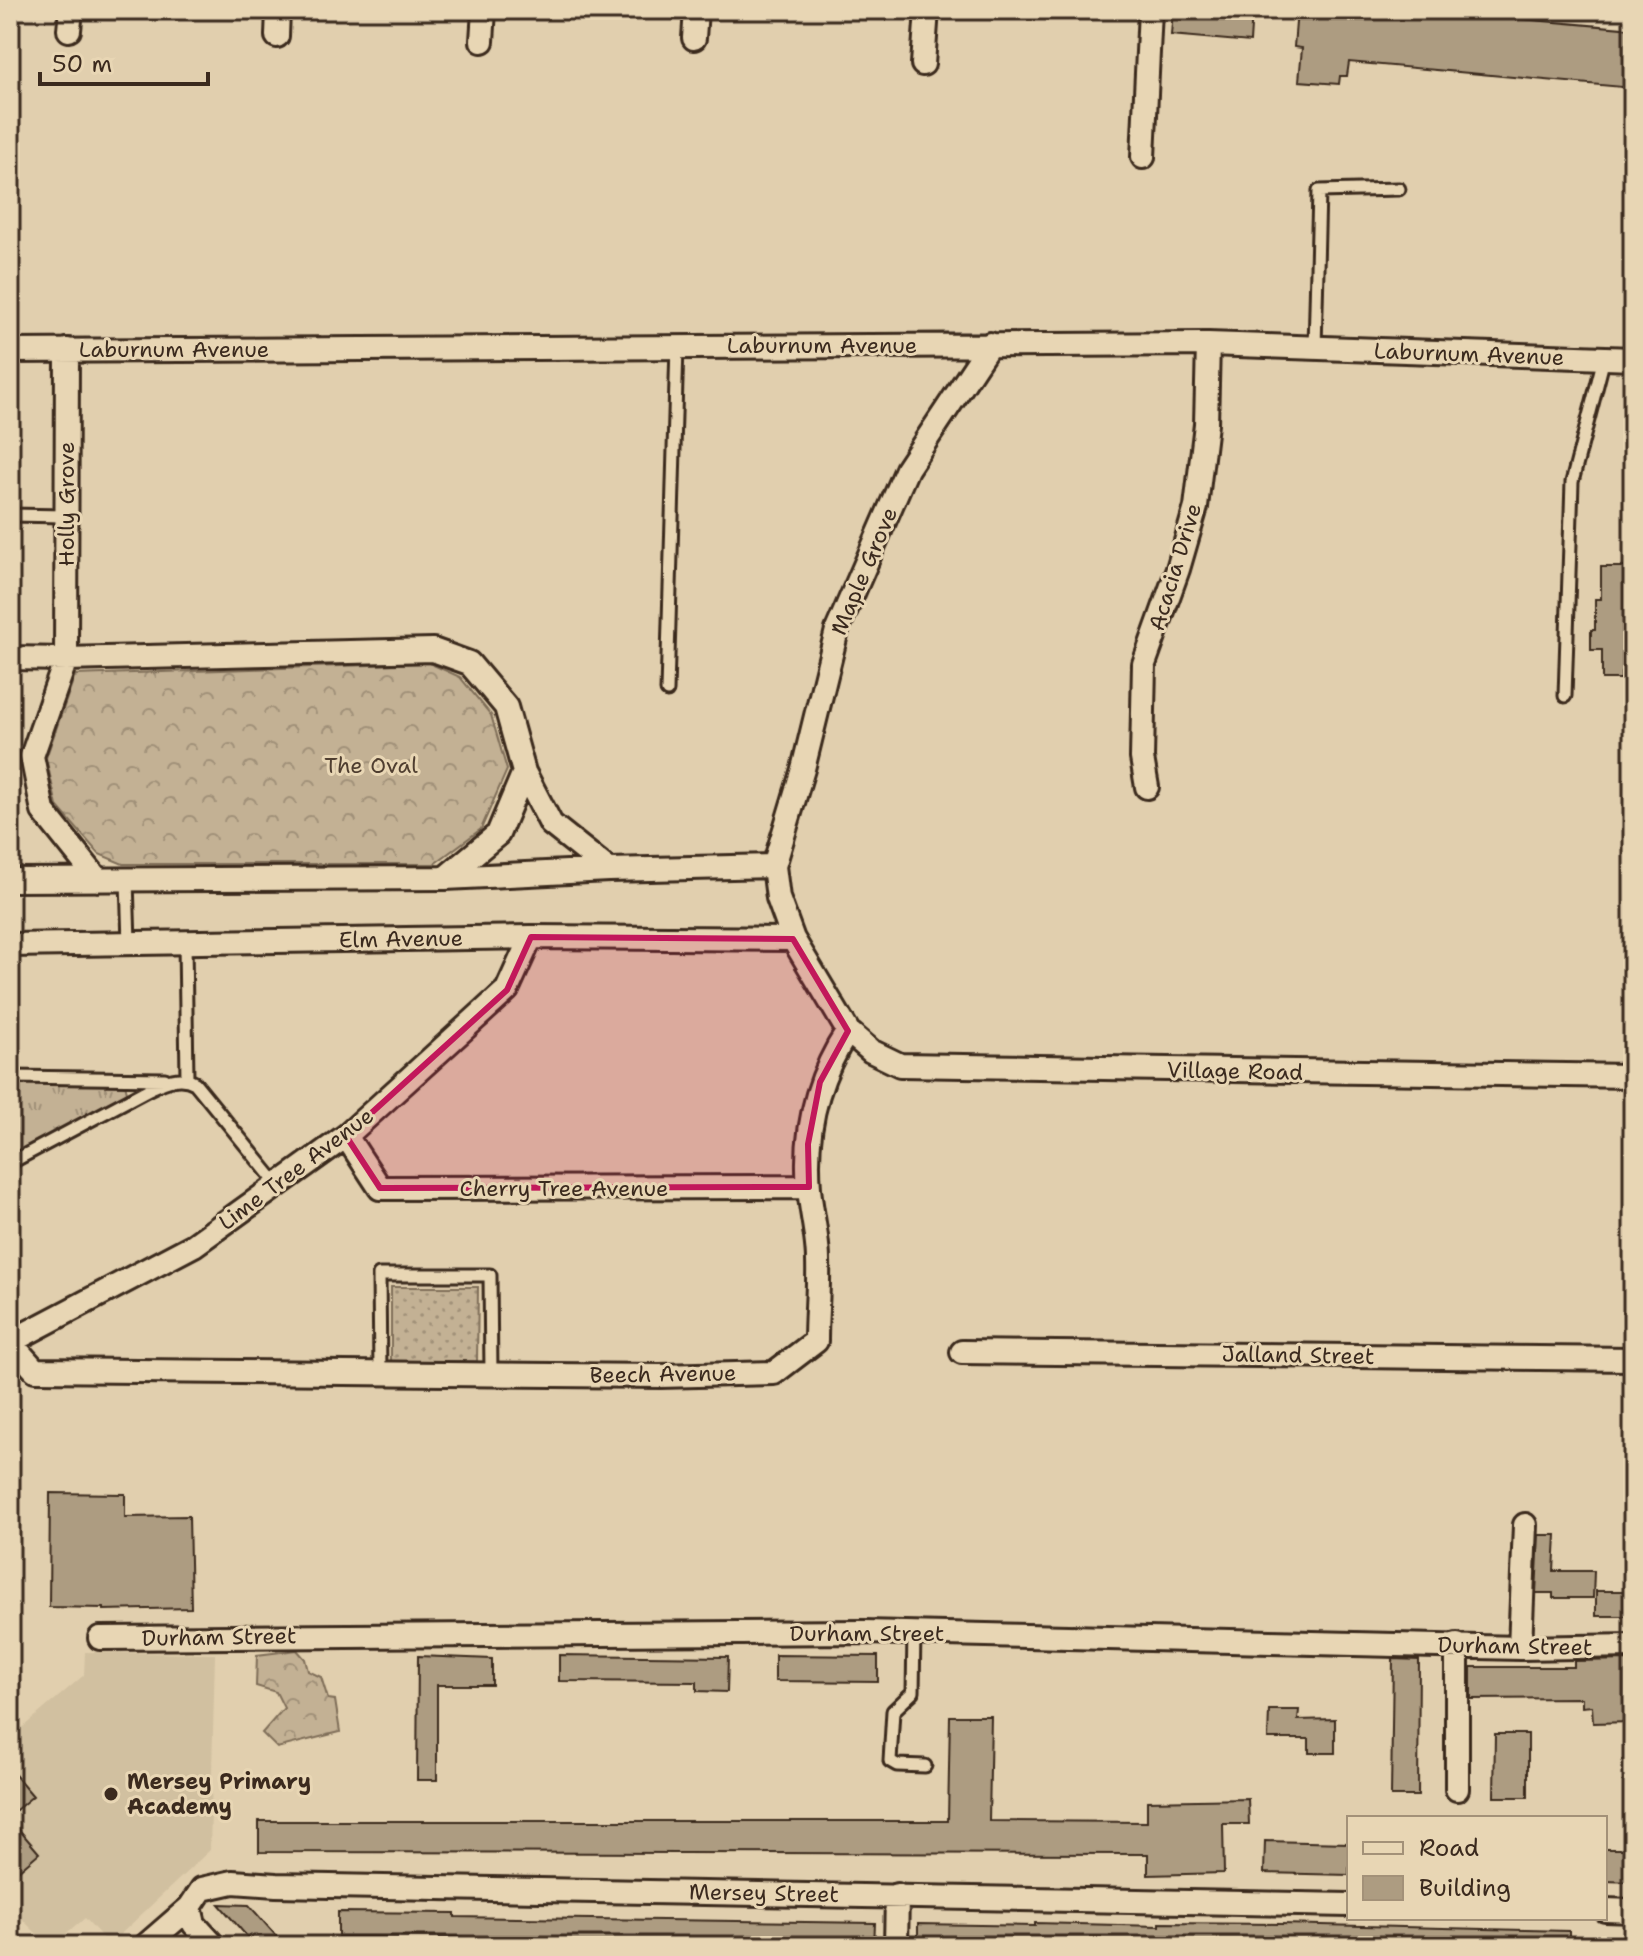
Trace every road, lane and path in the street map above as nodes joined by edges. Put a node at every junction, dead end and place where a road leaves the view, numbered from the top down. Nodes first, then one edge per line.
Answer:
1 (278, 10) edge
2 (484, 10) edge
3 (696, 10) edge
4 (927, 10) edge
5 (1150, 10) edge
6 (277, 36) dead end
7 (694, 38) dead end
8 (482, 41) dead end
9 (923, 64) dead end
10 (1143, 157) dead end
11 (1399, 189) dead end
12 (990, 344) junction
13 (1208, 344) junction
14 (677, 346) junction
15 (1315, 348) junction
16 (67, 350) junction
17 (10, 351) edge
18 (1604, 358) junction
19 (1633, 359) edge
20 (10, 515) edge
21 (66, 516) junction
22 (10, 658) edge
23 (66, 659) junction
24 (667, 691) dead end
25 (1565, 696) dead end
26 (524, 772) junction
27 (1147, 787) dead end
28 (774, 866) junction
29 (609, 870) junction
30 (445, 878) junction
31 (10, 880) edge
32 (98, 880) junction
33 (127, 880) junction
34 (531, 937) junction
35 (793, 939) junction
36 (129, 943) junction
37 (185, 943) junction
38 (10, 945) edge
39 (848, 1031) junction
40 (1633, 1076) edge
41 (10, 1077) edge
42 (187, 1078) junction
43 (169, 1080) junction
44 (346, 1136) junction
45 (10, 1163) edge
46 (278, 1185) junction
47 (809, 1187) junction
48 (10, 1342) edge
49 (962, 1352) dead end
50 (1633, 1359) edge
51 (380, 1373) junction
52 (491, 1374) junction
53 (1525, 1525) dead end
54 (914, 1633) junction
55 (100, 1638) dead end
56 (1457, 1645) junction
57 (1633, 1646) edge
58 (1520, 1648) junction
59 (925, 1766) dead end
60 (1457, 1789) dead end
61 (897, 1895) junction
62 (1347, 1905) edge
63 (1607, 1910) edge
64 (1633, 1911) edge
65 (192, 1916) junction
66 (145, 1946) edge
67 (214, 1946) edge
68 (896, 1946) edge

1 - 6 street
2 - 8 street
3 - 7 street
4 - 9 street
5 - 10 street
11 - 15 lane
12 - 13 street, Laburnum Avenue
12 - 14 street, Laburnum Avenue
12 - 28 street, Maple Grove
13 - 15 street, Laburnum Avenue
13 - 27 street, Acacia Drive
14 - 16 street, Laburnum Avenue
14 - 24 lane
15 - 18 street, Laburnum Avenue
16 - 17 street, Laburnum Avenue
16 - 21 street, Holly Grove
18 - 19 street, Laburnum Avenue
18 - 25 lane
20 - 21 lane
21 - 23 street, Holly Grove
22 - 23 street
23 - 26 street
23 - 32 street
26 - 29 street
26 - 30 street
28 - 29 street
28 - 35 street
29 - 30 street
30 - 33 street
31 - 32 street
32 - 33 street
33 - 36 lane
34 - 35 street, Elm Avenue
34 - 37 street, Elm Avenue
34 - 44 street, Lime Tree Avenue
35 - 39 street
36 - 37 street, Elm Avenue
36 - 38 street, Elm Avenue
37 - 42 lane
39 - 40 street, Village Road
39 - 47 street, Beech Avenue
41 - 43 lane
42 - 43 lane
42 - 46 lane
43 - 45 lane
44 - 46 street, Lime Tree Avenue
44 - 47 street, Cherry Tree Avenue
46 - 48 street, Lime Tree Avenue
47 - 52 street, Beech Avenue
48 - 51 street, Beech Avenue
49 - 50 street, Jalland Street
51 - 52 street, Beech Avenue
51 - 52 lane
53 - 58 street
54 - 55 street, Durham Street
54 - 56 street, Durham Street
54 - 59 lane
56 - 58 street, Durham Street
56 - 60 street
57 - 58 street, Durham Street
61 - 62 street, Mersey Street
61 - 65 street, Mersey Street
61 - 68 street
63 - 64 street
65 - 66 street, Mersey Street
65 - 67 street

